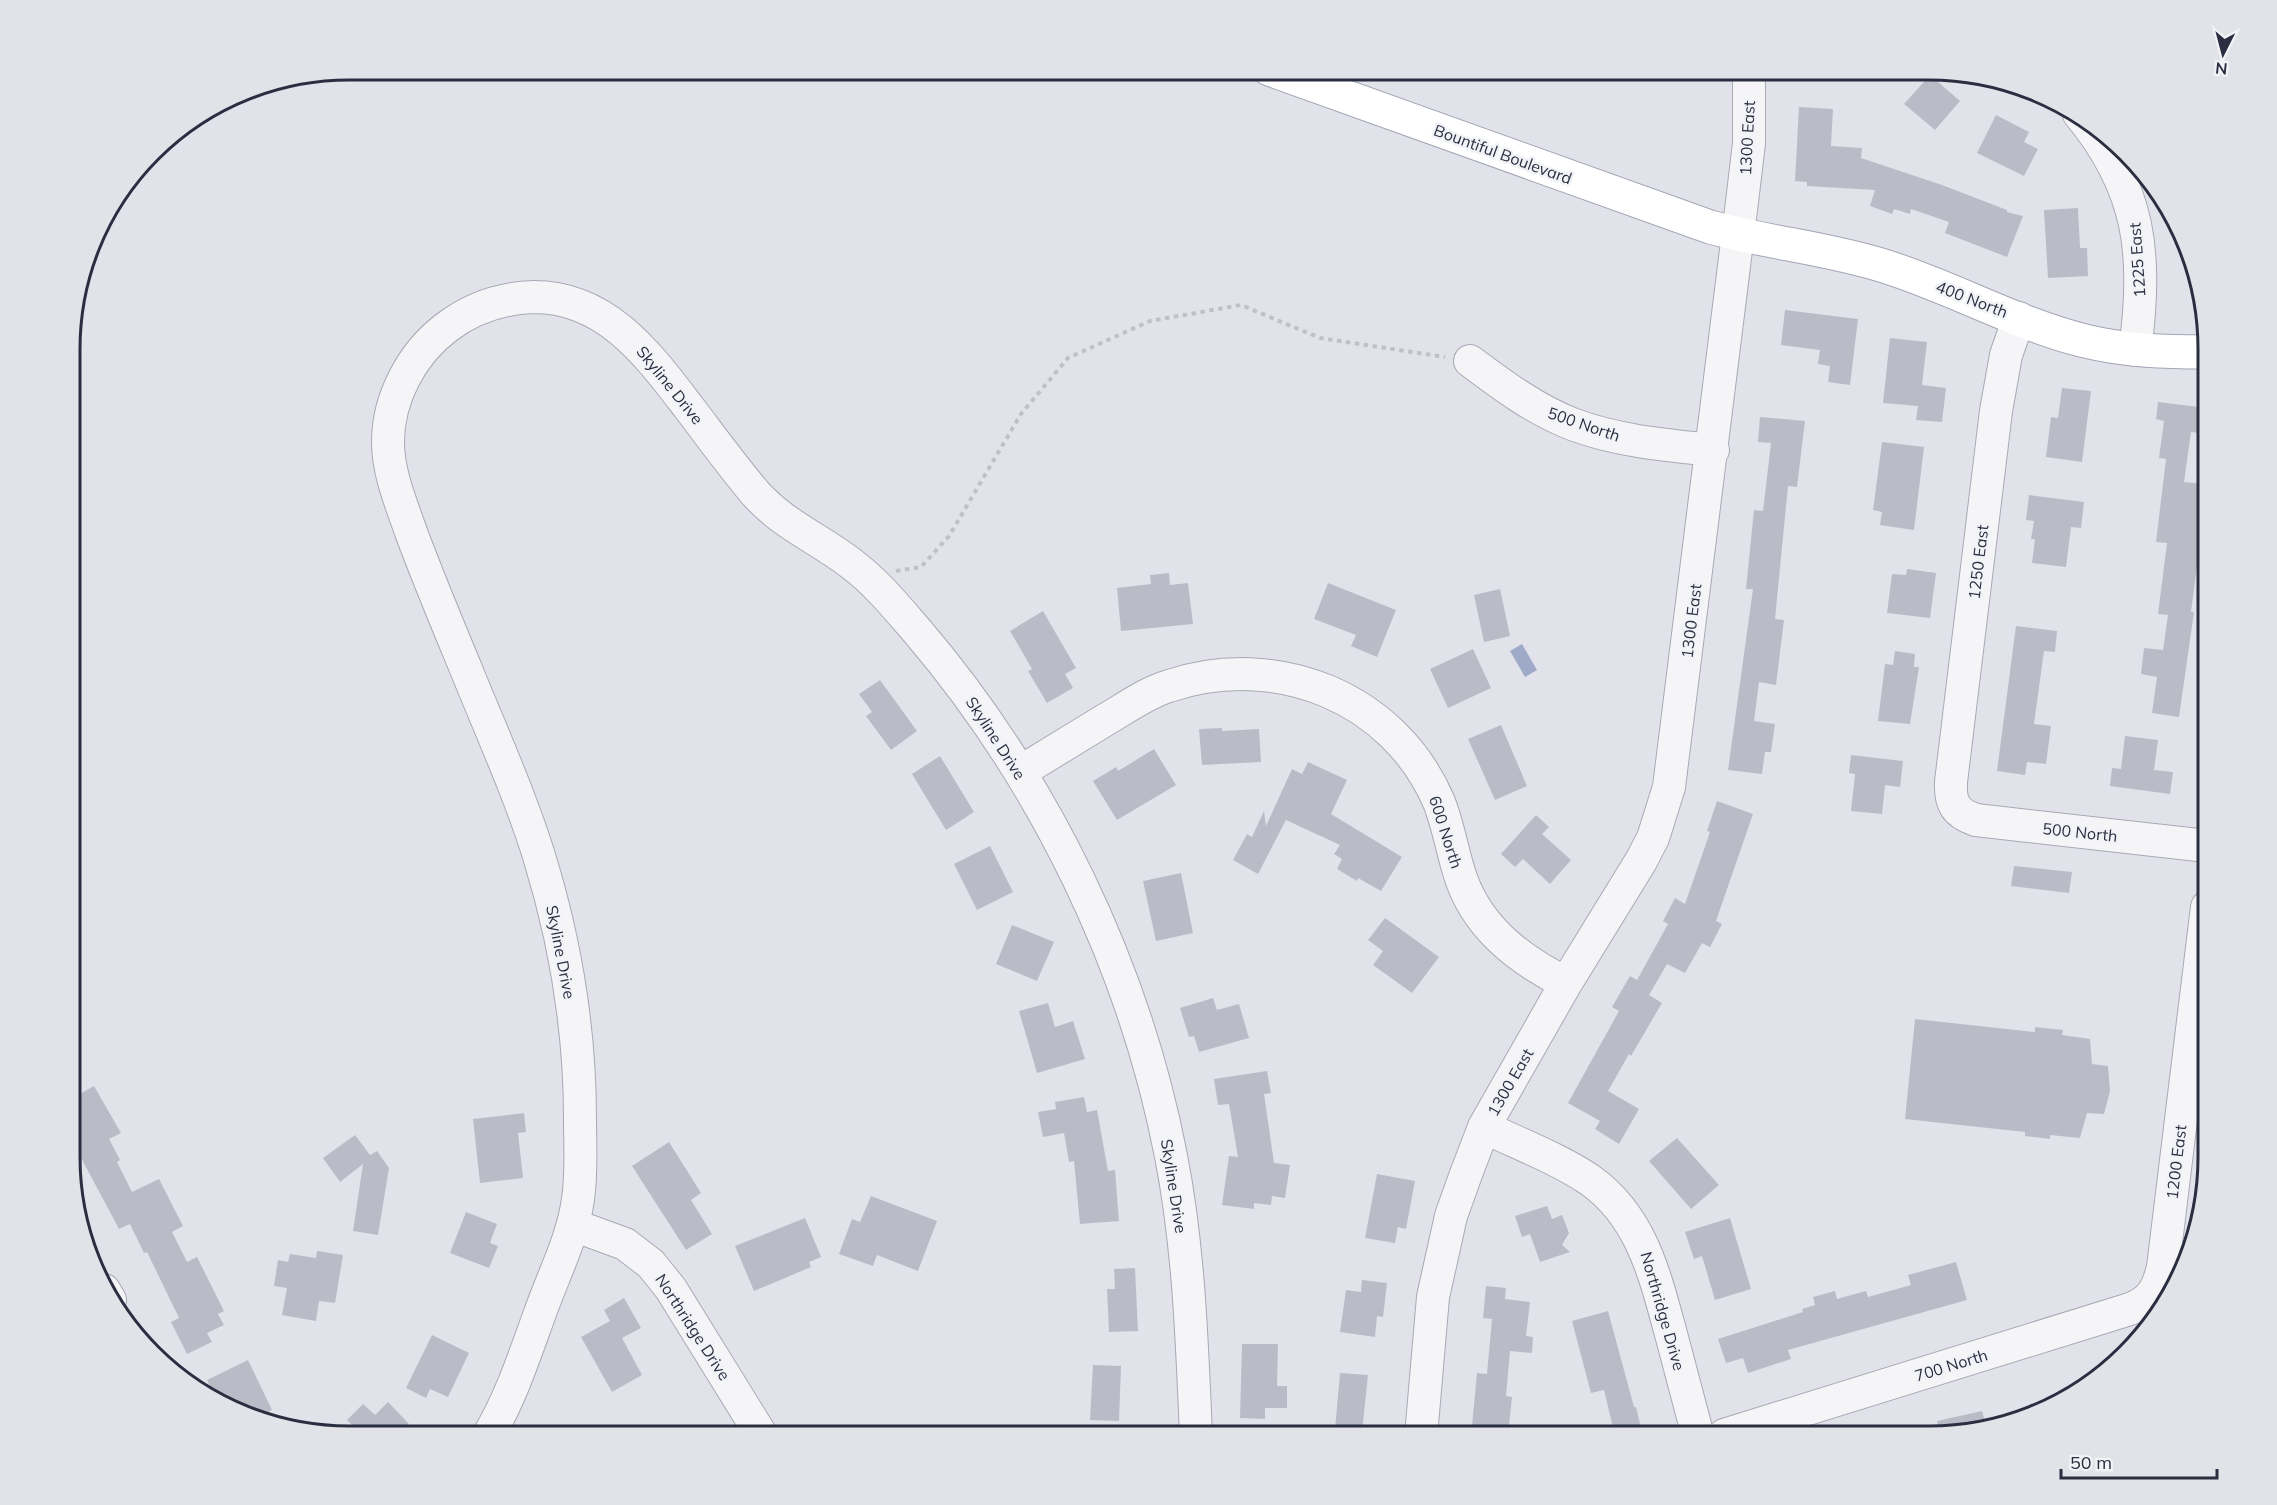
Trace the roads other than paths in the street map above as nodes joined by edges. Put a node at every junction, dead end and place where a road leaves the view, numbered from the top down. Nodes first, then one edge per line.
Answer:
1 (1299, 80) edge
2 (1749, 80) edge
3 (2099, 140) edge
4 (1738, 235) junction
5 (2019, 318) junction
6 (2135, 350) junction
7 (2198, 352) edge
8 (1470, 361) road end
9 (1713, 450) junction
10 (1020, 772) junction
11 (1955, 809) joint
12 (2198, 845) edge
13 (2198, 979) edge
14 (1566, 983) junction
15 (1484, 1127) junction
16 (573, 1225) junction
17 (2161, 1275) joint
18 (493, 1426) edge
19 (756, 1426) edge
20 (1196, 1426) edge
21 (1422, 1426) edge
22 (1695, 1426) edge
23 (1757, 1426) edge

1 - 4 main road, Bountiful Boulevard
2 - 4 street, 1300 East
3 - 6 street, 1225 East
4 - 5 main road, 400 North
4 - 9 street, 1300 East
5 - 6 main road, 400 North
5 - 11 street, 1250 East
6 - 7 main road, 400 North
8 - 9 street, 500 North
9 - 14 street, 1300 East
10 - 14 street, 600 North
10 - 16 street, Skyline Drive
10 - 20 street, Skyline Drive
11 - 12 street, 500 North
13 - 17 street, 1200 East
14 - 15 street, 1300 East
15 - 21 street
15 - 22 street, Northridge Drive
16 - 18 street, Skyline Drive
16 - 19 street, Northridge Drive
17 - 23 street, 700 North

